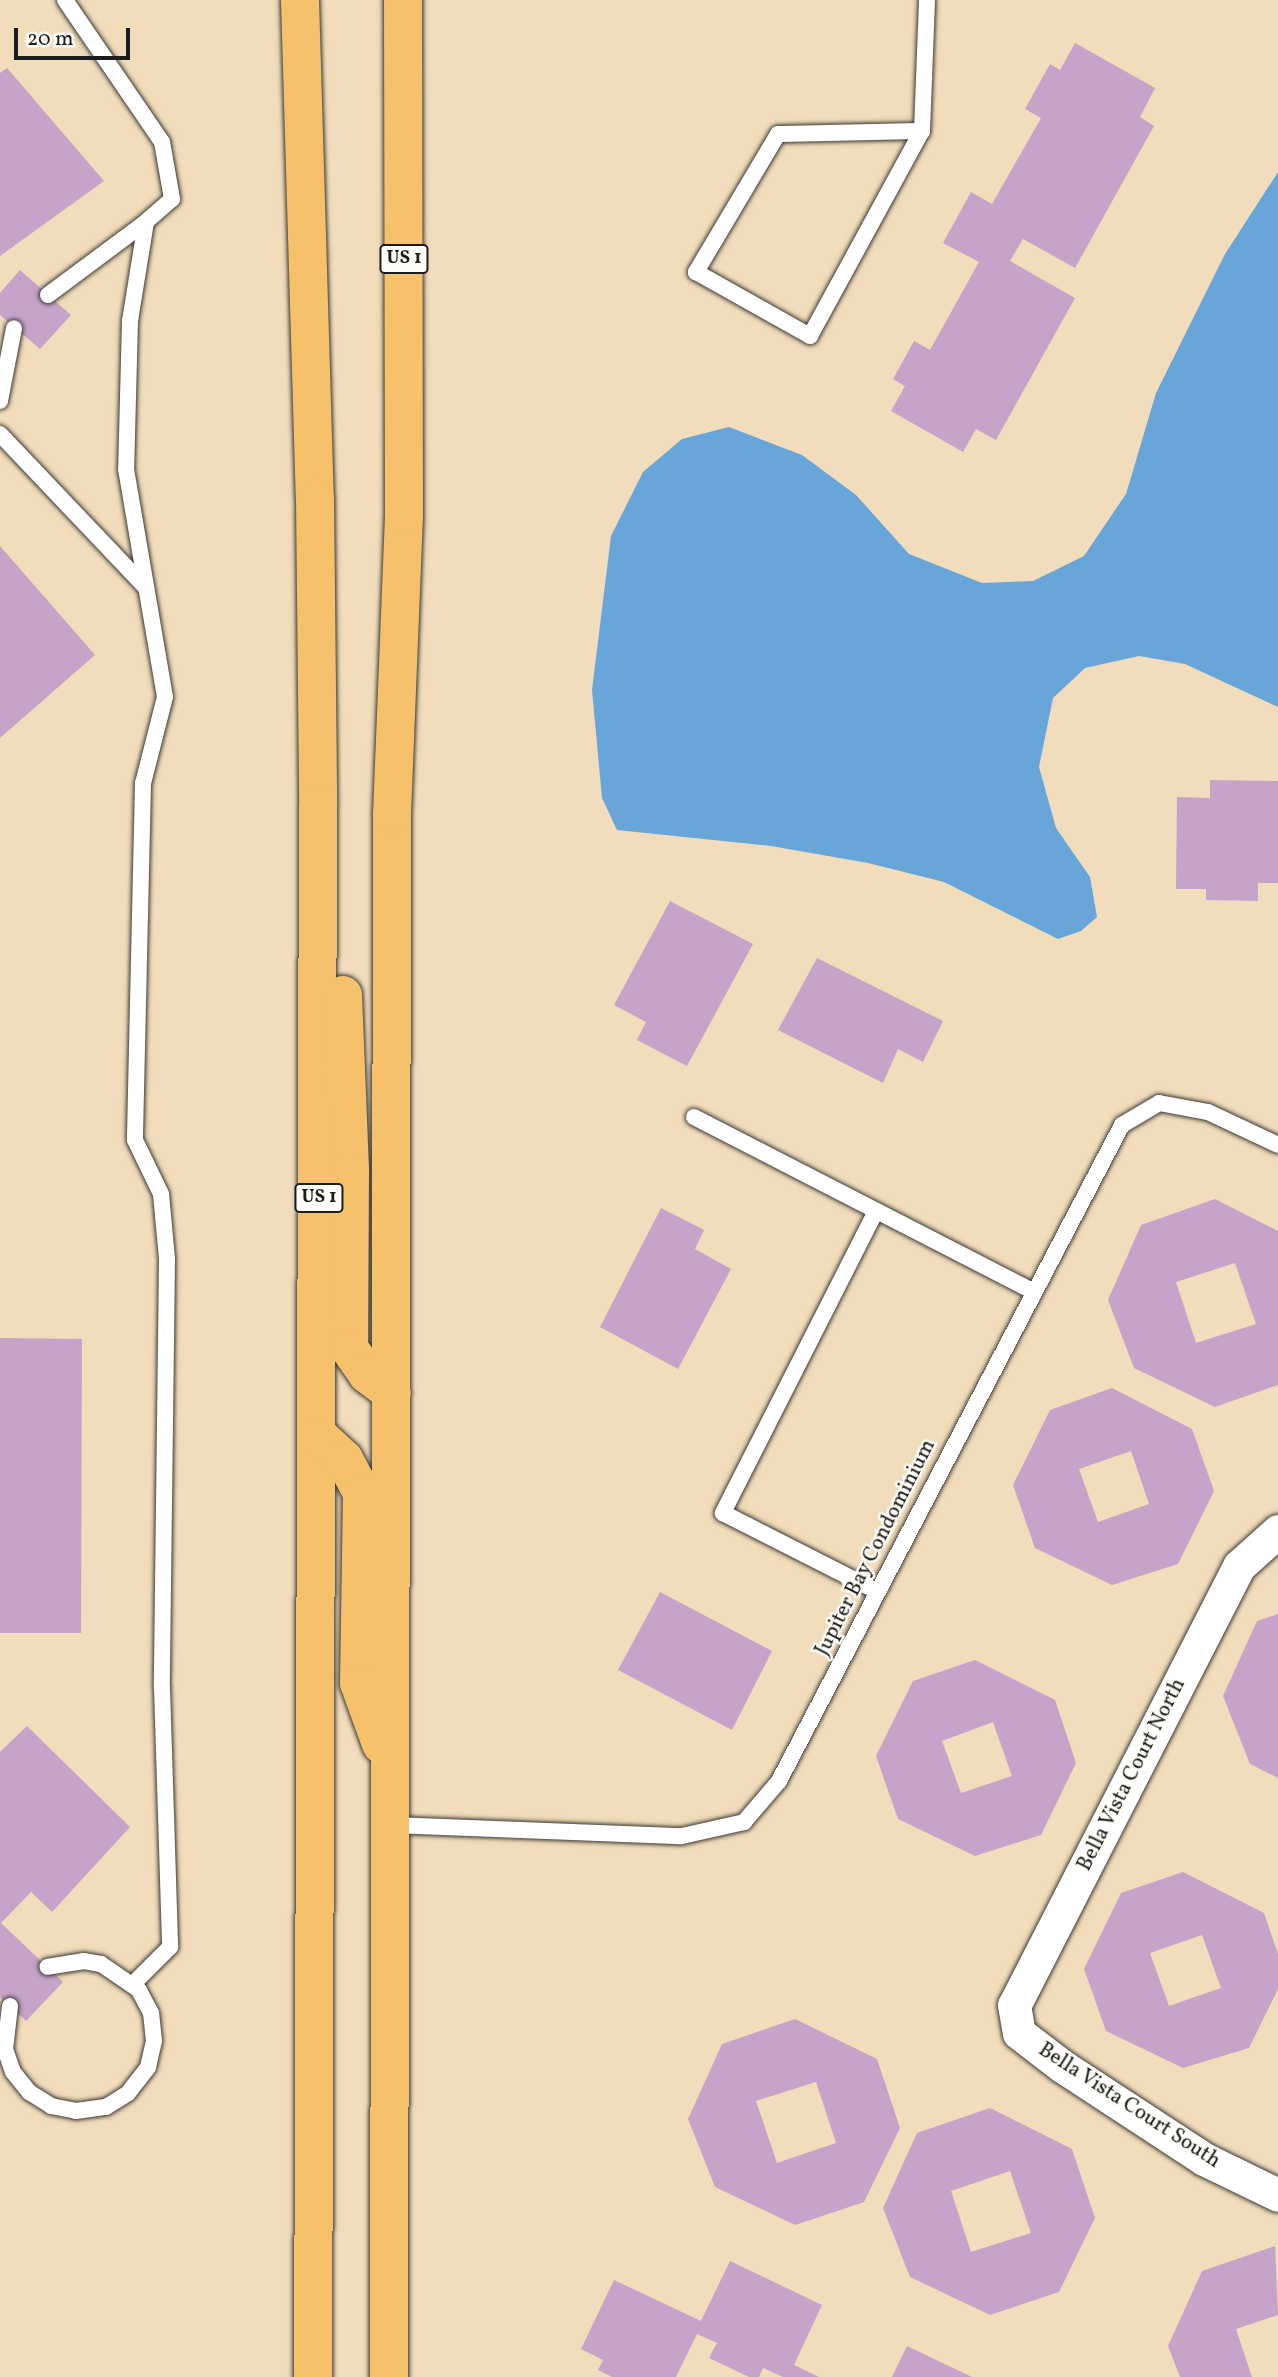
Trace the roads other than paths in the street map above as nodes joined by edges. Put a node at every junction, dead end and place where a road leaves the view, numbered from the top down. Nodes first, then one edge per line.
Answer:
1 (65, 0) edge
2 (300, 0) edge
3 (403, 0) edge
4 (927, 0) edge
5 (922, 131) junction
6 (146, 222) junction
7 (48, 295) dead end
8 (14, 328) dead end
9 (0, 401) edge
10 (0, 434) edge
11 (145, 587) junction
12 (318, 806) junction
13 (694, 1117) dead end
14 (1278, 1144) edge
15 (876, 1211) junction
16 (1032, 1292) junction
17 (392, 1393) junction
18 (319, 1436) junction
19 (1278, 1531) edge
20 (877, 1591) junction
21 (390, 1769) junction
22 (392, 1825) junction
23 (47, 1967) dead end
24 (133, 1984) junction
25 (10, 2006) dead end
26 (1019, 2033) joint
27 (1278, 2195) edge
28 (316, 2370) edge
29 (389, 2377) edge

1 - 6 lane
2 - 12 main road, US 1
3 - 17 main road, US 1
4 - 5 lane
5 - 5 lane
6 - 7 lane
6 - 11 lane
8 - 9 lane
10 - 11 lane
11 - 24 lane
12 - 17 main road
12 - 18 main road, US 1
13 - 15 lane
14 - 16 lane, Jupiter Bay Condominium
15 - 16 lane
15 - 20 lane
16 - 20 lane, Jupiter Bay Condominium
17 - 21 main road, US 1
18 - 21 main road
18 - 28 main road, US 1
19 - 26 street, Bella Vista Court North
20 - 22 lane, Jupiter Bay Condominium
21 - 22 main road, US 1
22 - 29 main road, US 1
23 - 24 lane
24 - 25 lane
26 - 27 street, Bella Vista Court South

